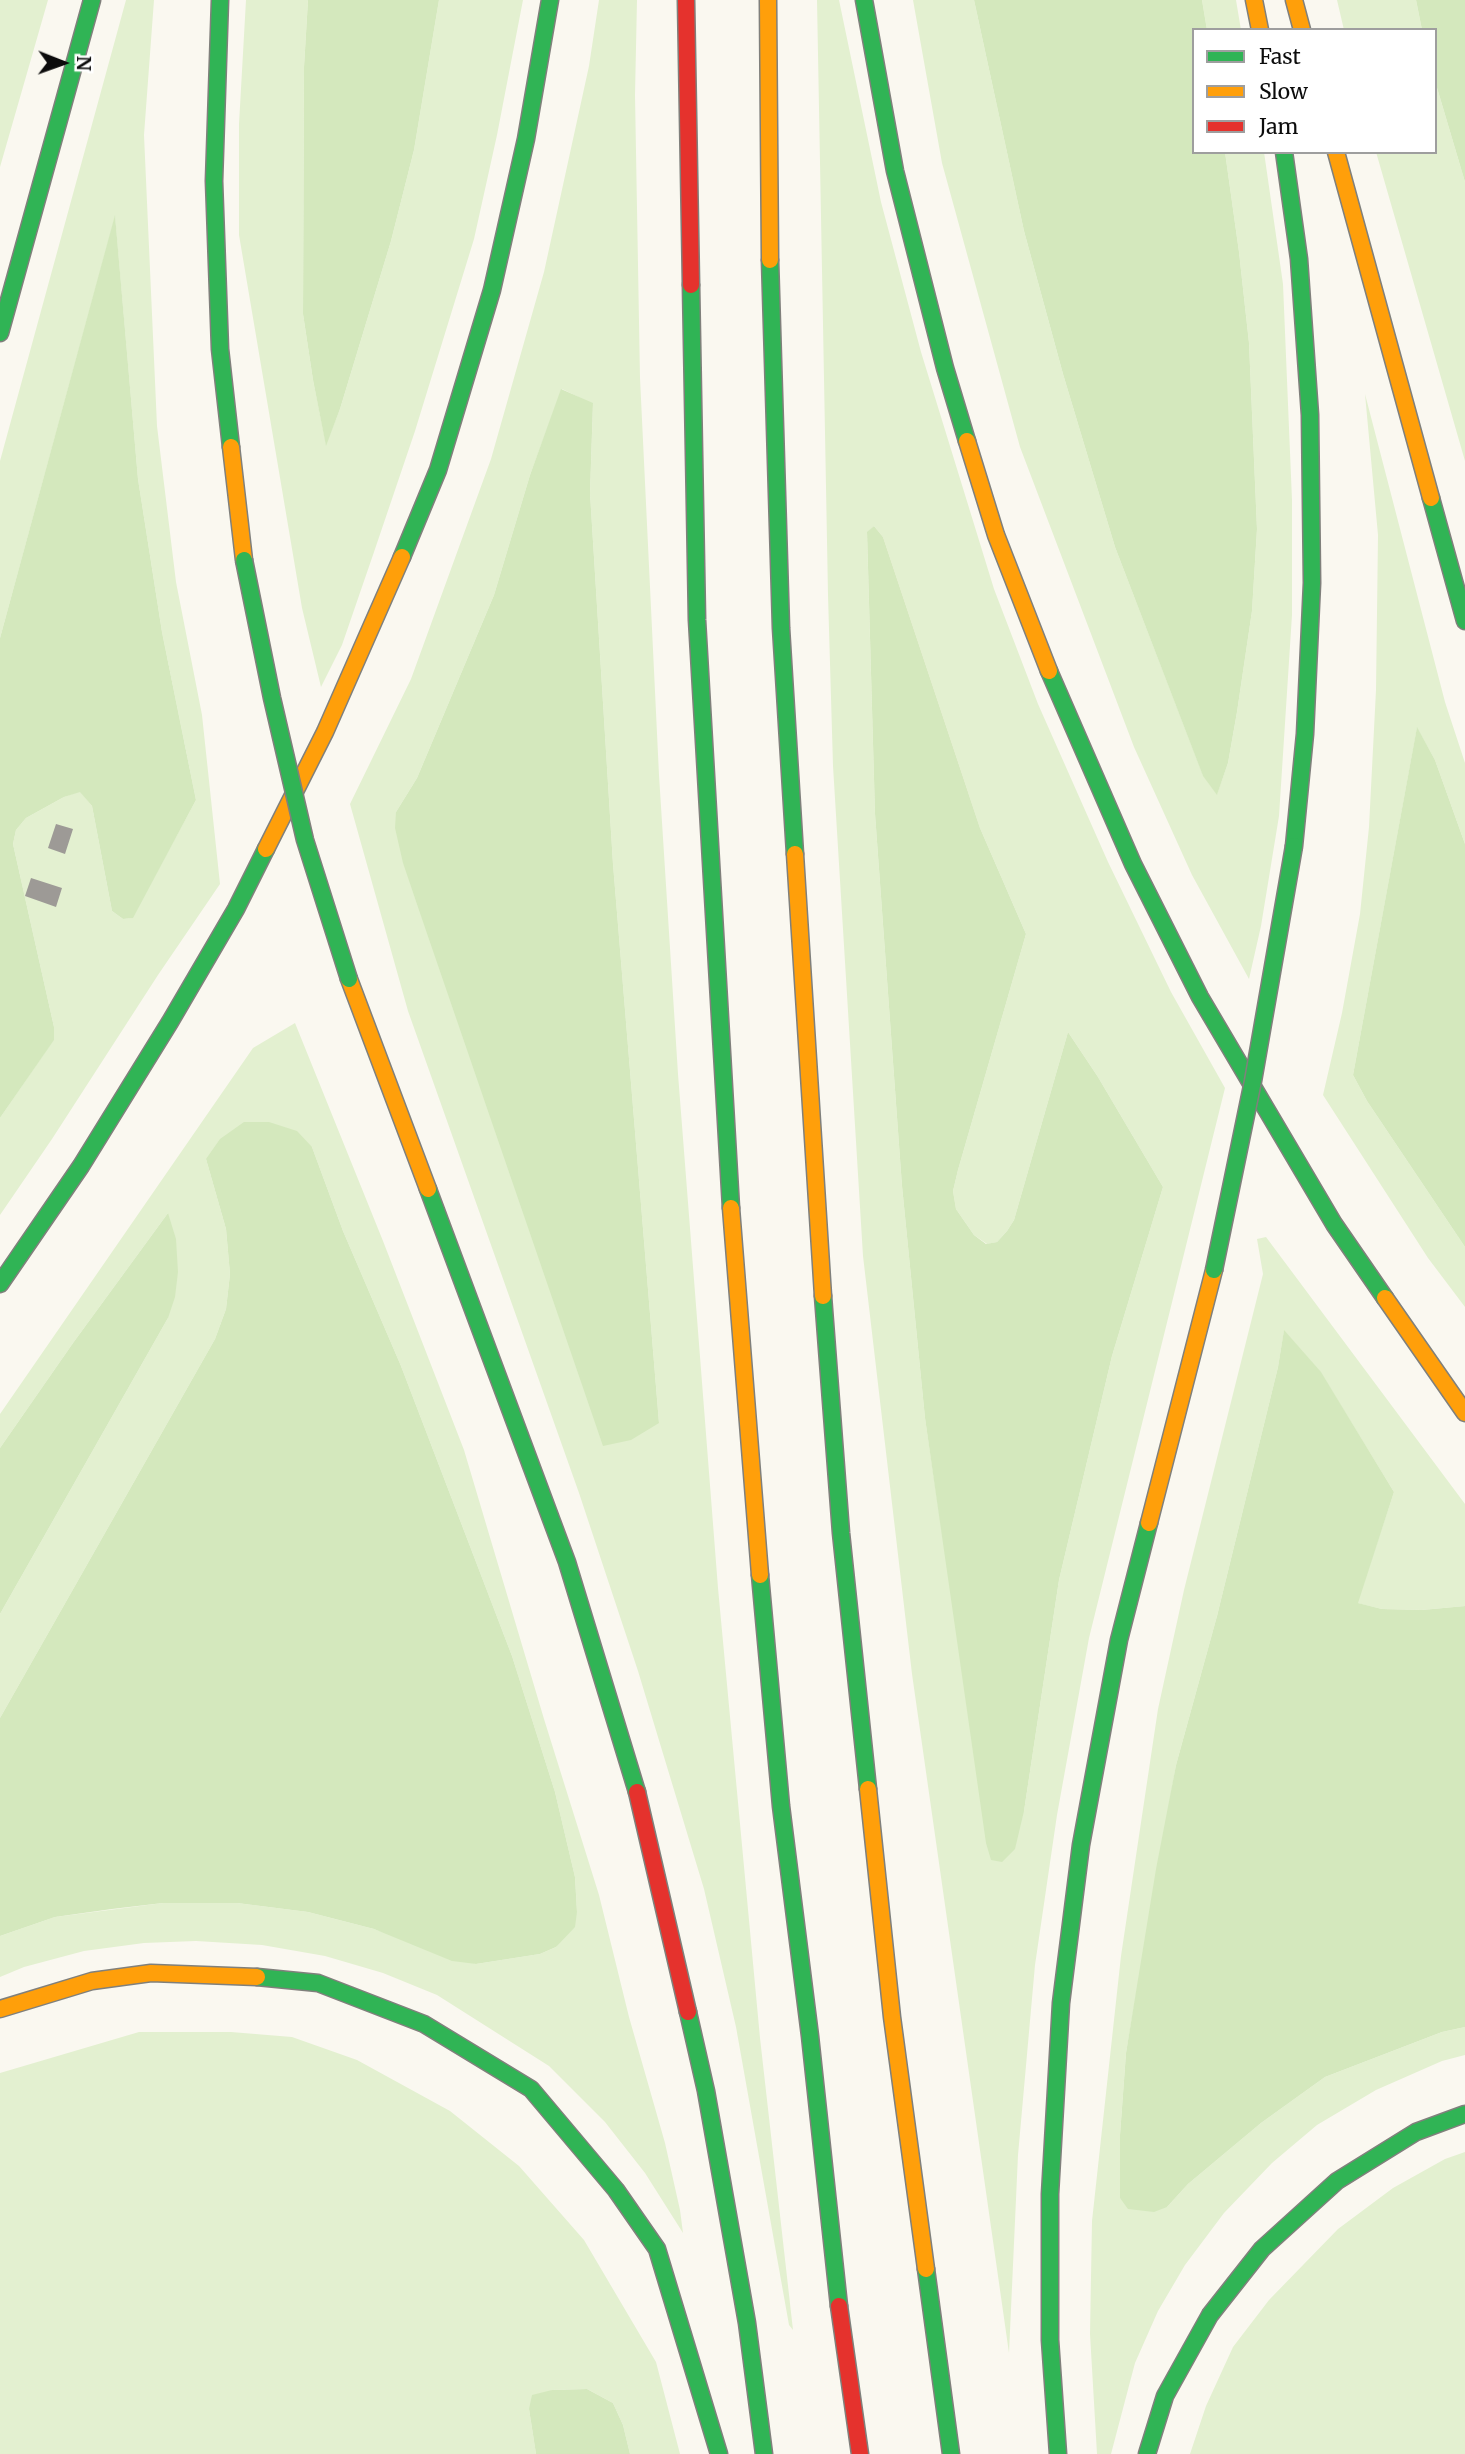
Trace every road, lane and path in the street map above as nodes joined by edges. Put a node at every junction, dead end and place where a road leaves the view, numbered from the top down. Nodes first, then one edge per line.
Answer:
1 (92, 0) edge
2 (219, 0) edge
3 (550, 0) edge
4 (686, 0) edge
5 (768, 0) edge
6 (864, 0) edge
7 (1254, 0) edge
8 (1294, 0) edge
9 (1260, 28) edge
10 (1301, 28) edge
11 (1284, 154) edge
12 (1337, 154) edge
13 (0, 333) edge
14 (1465, 621) edge
15 (0, 1284) edge
16 (1465, 1413) edge
17 (0, 2009) edge
18 (1465, 2114) edge
19 (719, 2454) edge
20 (764, 2454) edge
21 (860, 2454) edge
22 (951, 2454) edge
23 (1058, 2454) edge
24 (1147, 2454) edge

1 - 13 highway
2 - 20 highway, bridge
3 - 15 highway
4 - 21 highway
5 - 22 highway
6 - 16 highway
7 - 9 highway
8 - 10 highway
11 - 23 highway, bridge
12 - 14 highway
17 - 19 highway
18 - 24 highway

